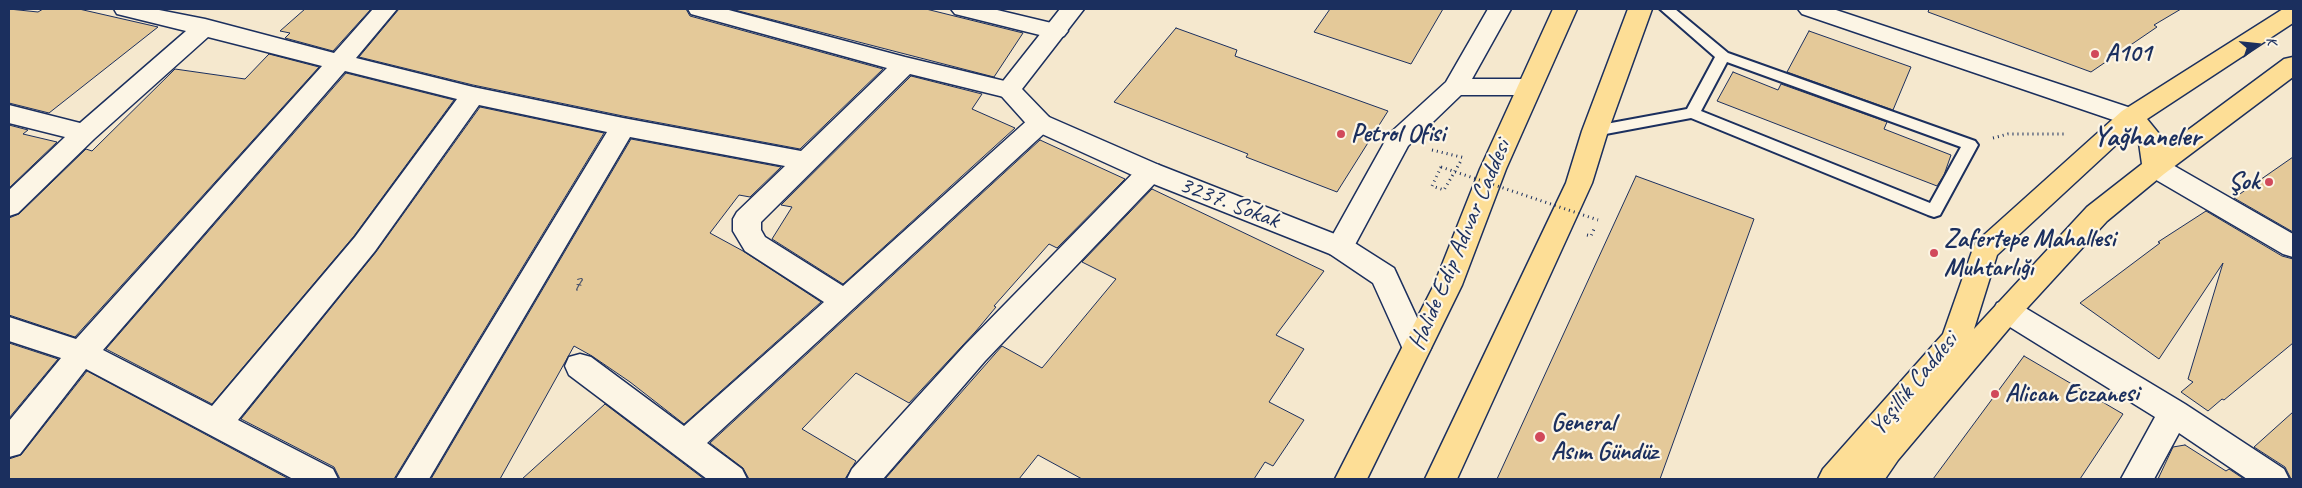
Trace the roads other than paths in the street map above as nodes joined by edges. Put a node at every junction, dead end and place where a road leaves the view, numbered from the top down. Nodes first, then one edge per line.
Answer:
1 (125, 9) edge
2 (386, 9) edge
3 (699, 9) edge
4 (963, 9) edge
5 (1072, 9) edge
6 (1499, 9) edge
7 (1565, 9) edge
8 (1640, 9) edge
9 (1667, 9) edge
10 (1810, 9) edge
11 (2293, 13) edge
12 (205, 27) junction
13 (1056, 31) junction
14 (1723, 56) junction
15 (336, 63) junction
16 (905, 65) junction
17 (2292, 66) edge
18 (1455, 87) junction
19 (1529, 88) junction
20 (1008, 90) junction
21 (474, 95) junction
22 (1692, 113) junction
23 (9, 114) edge
24 (1040, 123) junction
25 (2122, 126) junction
26 (623, 128) junction
27 (1595, 131) junction
28 (85, 133) junction
29 (808, 161) junction
30 (2155, 167) junction
31 (1150, 172) junction
32 (9, 206) edge
33 (1340, 247) junction
34 (2293, 247) edge
35 (845, 302) junction
36 (2007, 311) junction
37 (9, 328) edge
38 (1416, 348) junction
39 (82, 352) junction
40 (580, 366) dead end
41 (2174, 413) junction
42 (216, 424) junction
43 (9, 444) edge
44 (684, 445) junction
45 (322, 479) edge
46 (412, 479) edge
47 (731, 479) edge
48 (863, 479) edge
49 (1351, 479) edge
50 (1441, 479) edge
51 (1834, 479) edge
52 (1868, 479) edge
53 (2137, 479) edge
54 (2273, 479) edge

1 - 12 street
2 - 15 street
3 - 16 street
4 - 13 street
5 - 13 street
6 - 18 street
7 - 19 main road, Halide Edip Adıvar Caddesi
8 - 27 main road
9 - 14 lane
10 - 25 street
11 - 25 main road, Yeşillik Caddesi
12 - 15 street
12 - 28 street
13 - 20 street
14 - 22 lane
14 - 22 lane
15 - 21 street
15 - 39 street
16 - 20 street
16 - 29 street
17 - 30 main road, Yeşillik Caddesi
18 - 19 street
18 - 33 street
19 - 38 main road, Halide Edip Adıvar Caddesi
20 - 24 street, 3237. Sokak
21 - 26 street
21 - 42 street
22 - 27 lane
23 - 28 street
24 - 31 street, 3237. Sokak
24 - 35 street
25 - 30 main road
25 - 51 main road, Yeşillik Caddesi
26 - 29 street
26 - 46 street
27 - 50 main road
28 - 32 street
29 - 35 street
30 - 34 street
30 - 36 main road, Yeşillik Caddesi
31 - 33 street, 3237. Sokak
31 - 48 street
33 - 38 street, 3237. Sokak
35 - 44 street
36 - 41 street
36 - 52 main road, Yeşillik Caddesi
37 - 39 street
38 - 49 main road, Halide Edip Adıvar Caddesi
39 - 42 street
39 - 43 street
40 - 44 street
41 - 53 street
41 - 54 street
42 - 45 street
44 - 47 street

